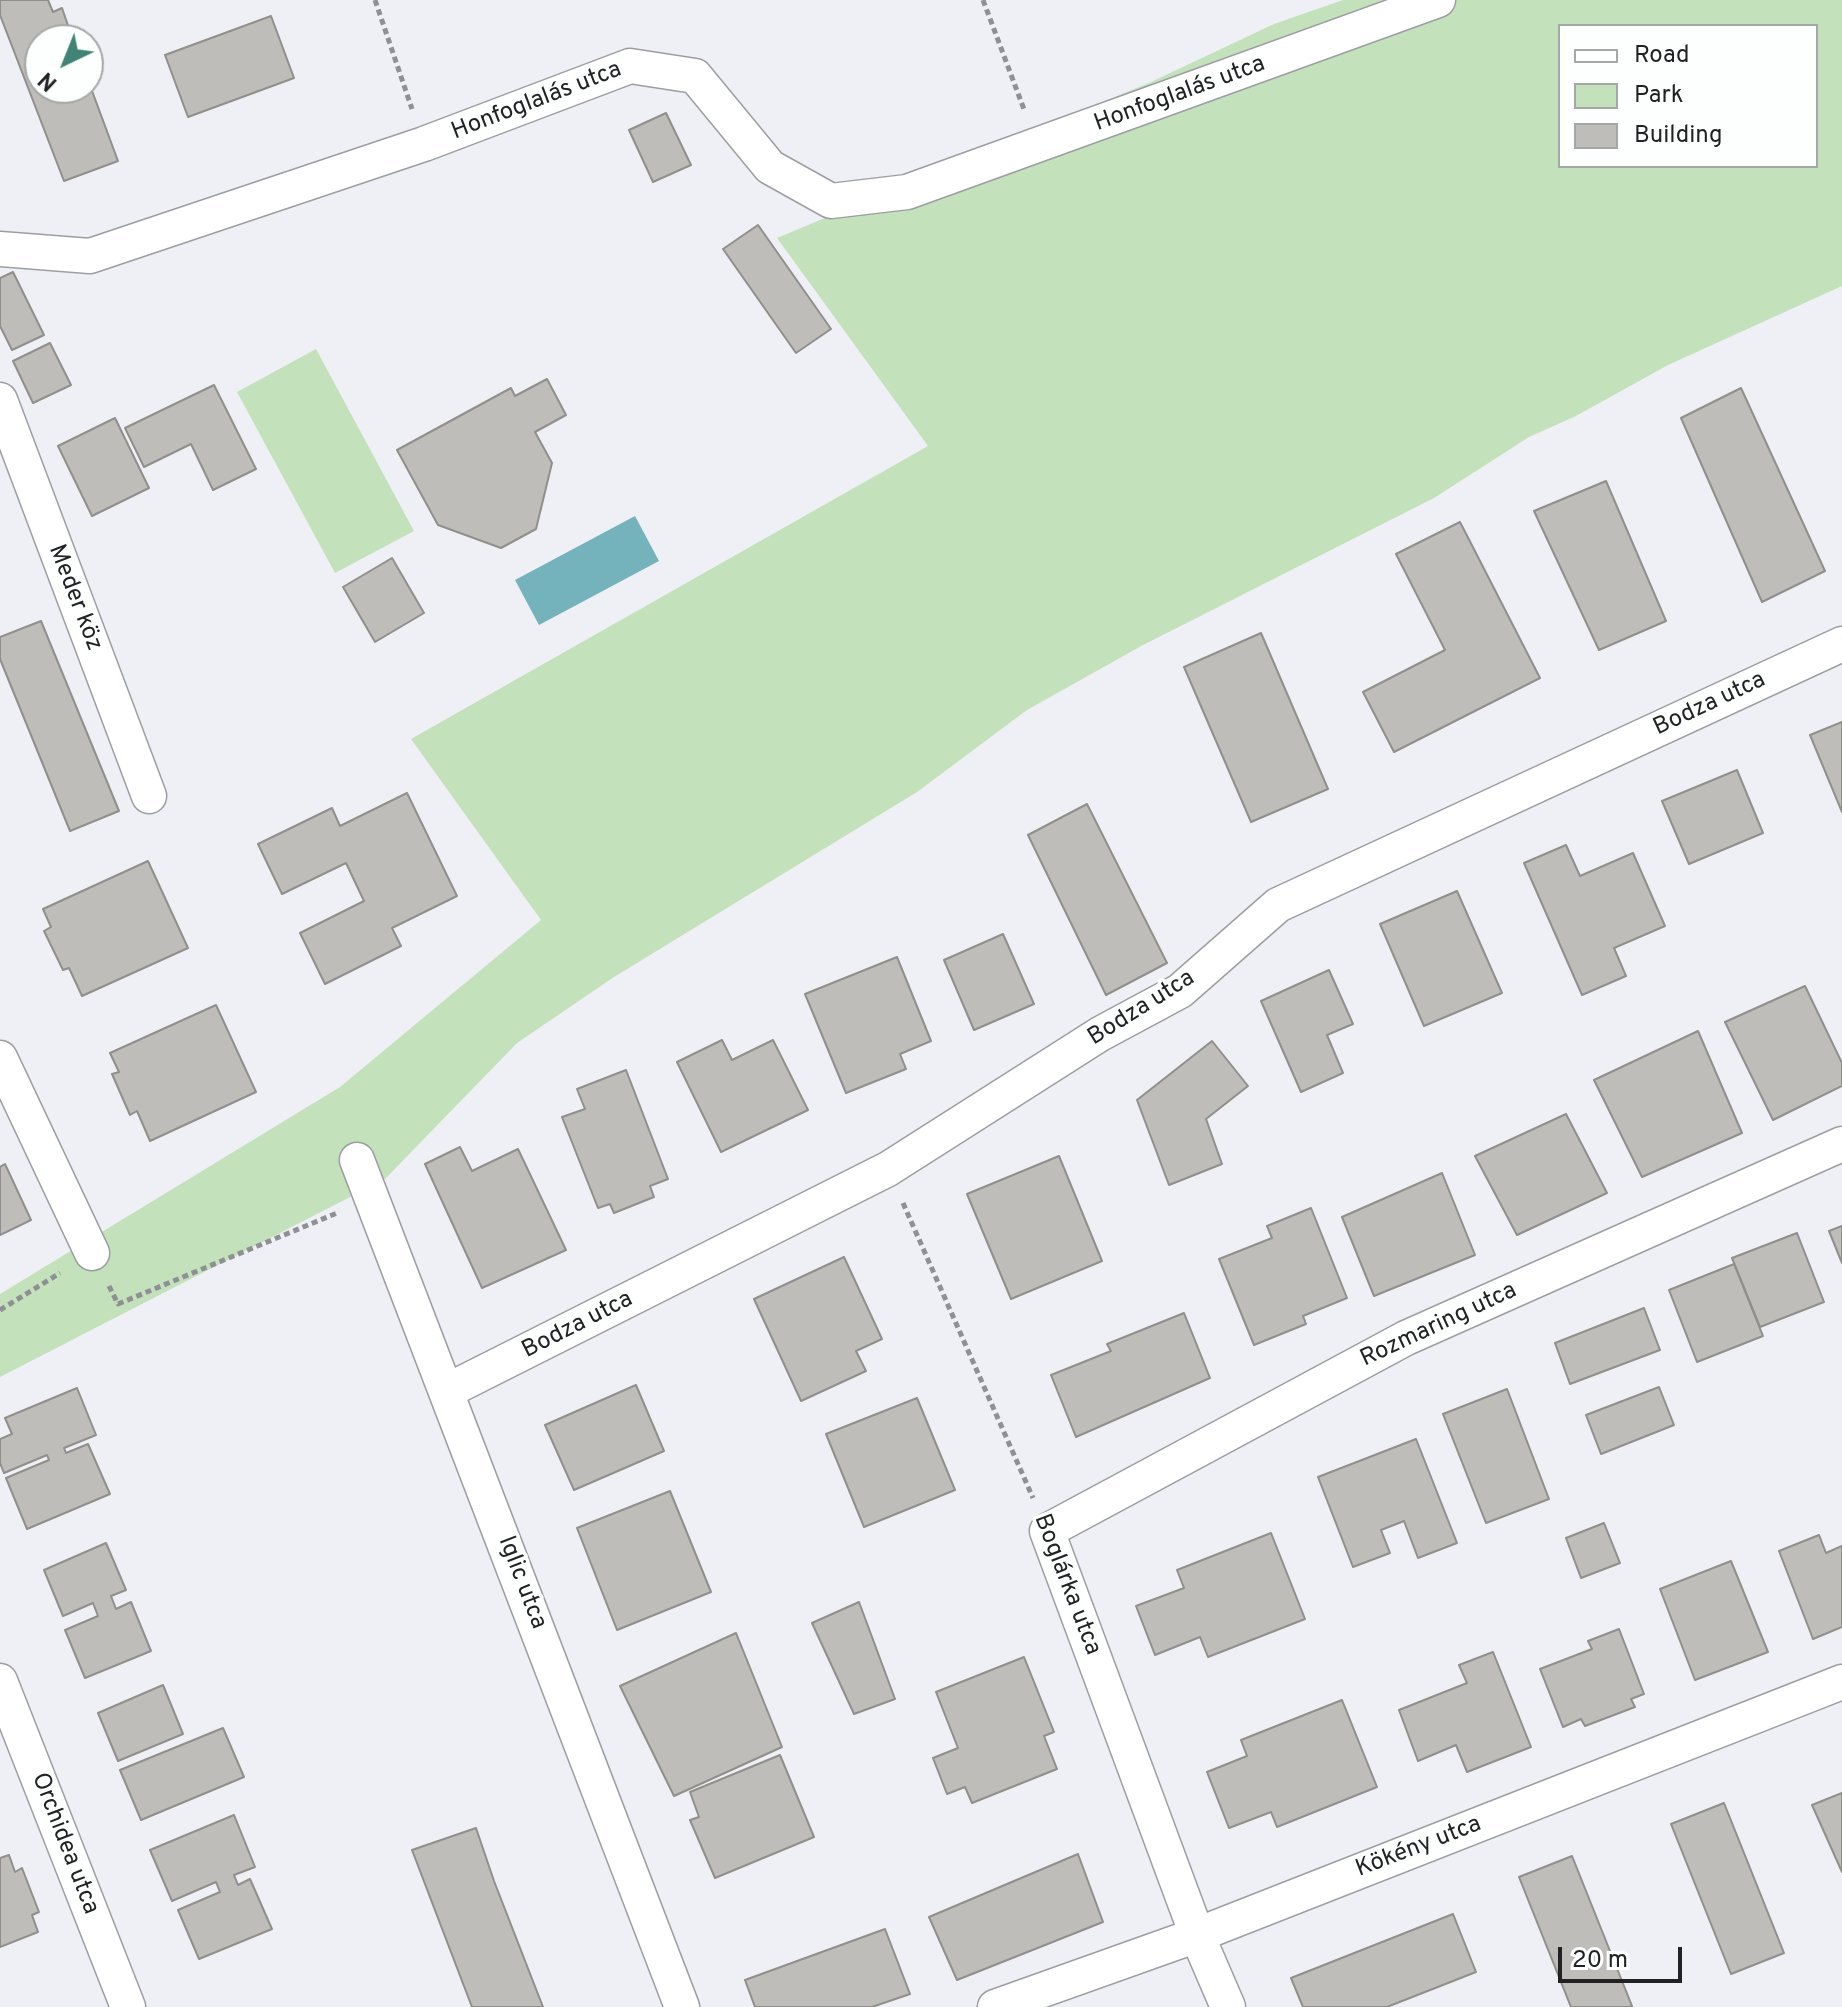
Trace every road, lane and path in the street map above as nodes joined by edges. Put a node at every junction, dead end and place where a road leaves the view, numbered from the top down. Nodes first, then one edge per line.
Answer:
1 (375, 0) edge
2 (983, 0) edge
3 (1438, 0) edge
4 (424, 144) junction
5 (1038, 147) junction
6 (0, 249) edge
7 (0, 400) edge
8 (1842, 644) edge
9 (149, 796) dead end
10 (0, 1058) edge
11 (1842, 1144) edge
12 (357, 1160) dead end
13 (888, 1169) junction
14 (372, 1198) junction
15 (92, 1253) junction
16 (0, 1310) edge
17 (447, 1391) junction
18 (1047, 1531) junction
19 (0, 1681) edge
20 (1842, 1682) edge
21 (1197, 1935) junction
22 (128, 2007) edge
23 (682, 2007) edge
24 (995, 2007) edge
25 (1228, 2007) edge

1 - 4 path
2 - 5 path
3 - 5 street, Honfoglalás utca
4 - 5 street, Honfoglalás utca
4 - 6 street, Honfoglalás utca
7 - 9 street, Meder köz
8 - 13 street, Bodza utca
10 - 15 street
11 - 18 street, Rozmaring utca
12 - 14 street, Iglic utca
13 - 17 street, Bodza utca
13 - 18 path, Boglárka utca
14 - 15 path
14 - 17 street, Iglic utca
15 - 16 path
17 - 23 street, Iglic utca
18 - 21 street, Boglárka utca
19 - 22 street, Orchidea utca
20 - 21 street, Kökény utca
21 - 24 street, Kökény utca
21 - 25 street, Boglárka utca

